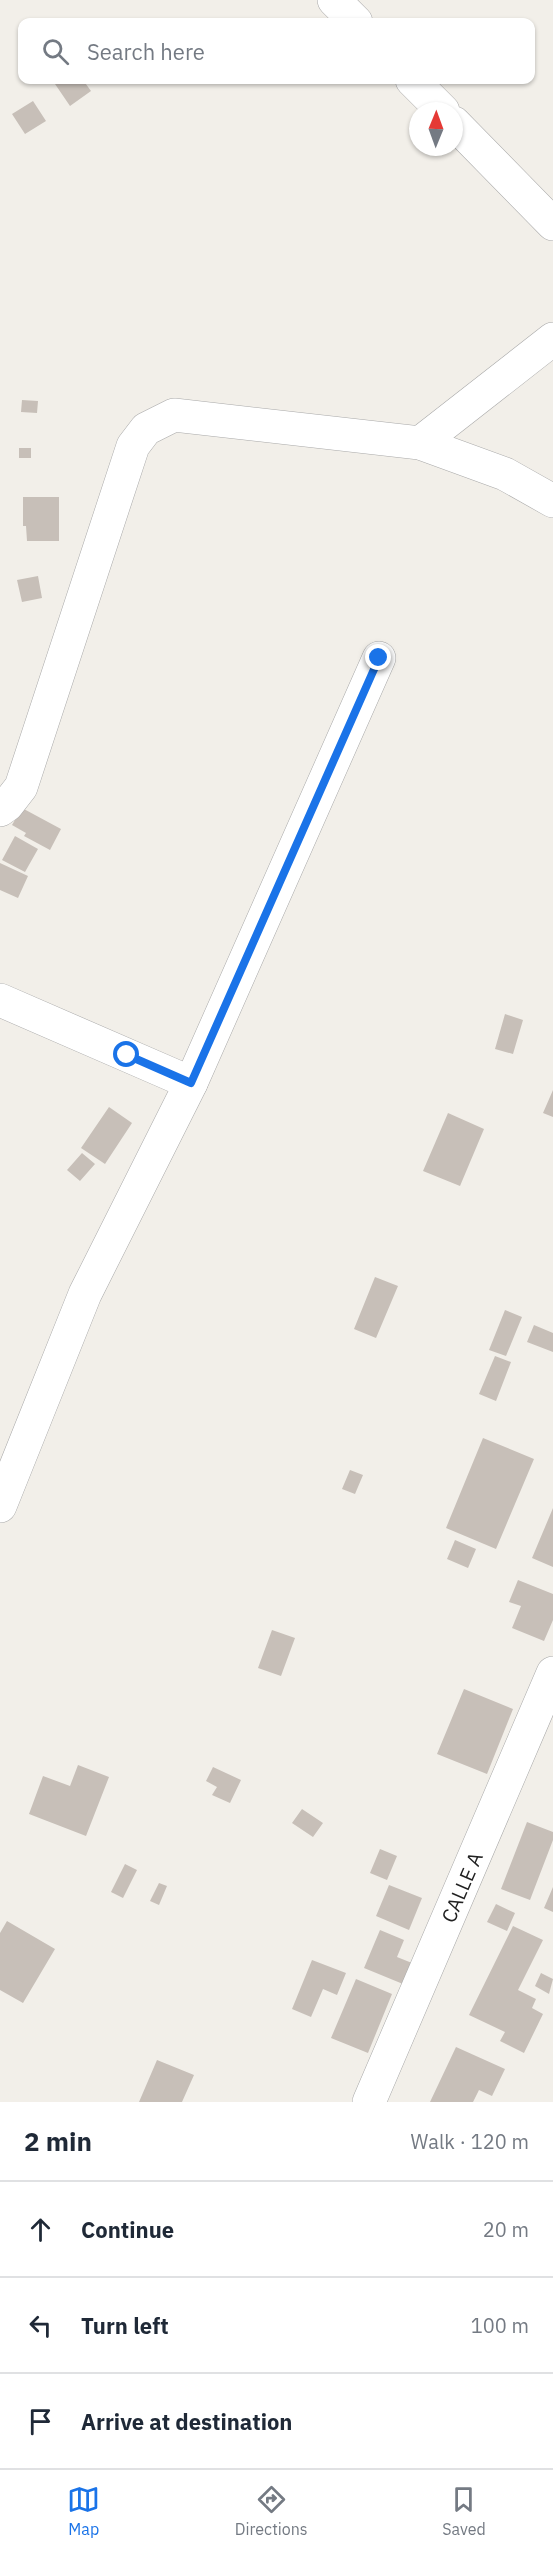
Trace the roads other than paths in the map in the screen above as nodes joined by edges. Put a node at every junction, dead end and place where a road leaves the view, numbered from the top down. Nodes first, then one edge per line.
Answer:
1 (334, 0) edge
2 (352, 18) edge
3 (416, 84) edge
4 (434, 102) edge
5 (463, 132) edge
6 (553, 224) edge
7 (553, 339) edge
8 (420, 443) junction
9 (553, 501) edge
10 (379, 658) dead end
11 (0, 810) edge
12 (0, 1000) edge
13 (191, 1083) junction
14 (0, 1506) edge
15 (553, 1673) edge
16 (369, 2102) edge

1 - 2 street
3 - 4 street
5 - 6 street
7 - 8 street
8 - 9 street
8 - 11 street
10 - 13 street
12 - 13 street
13 - 14 street
15 - 16 street, CALLE A

